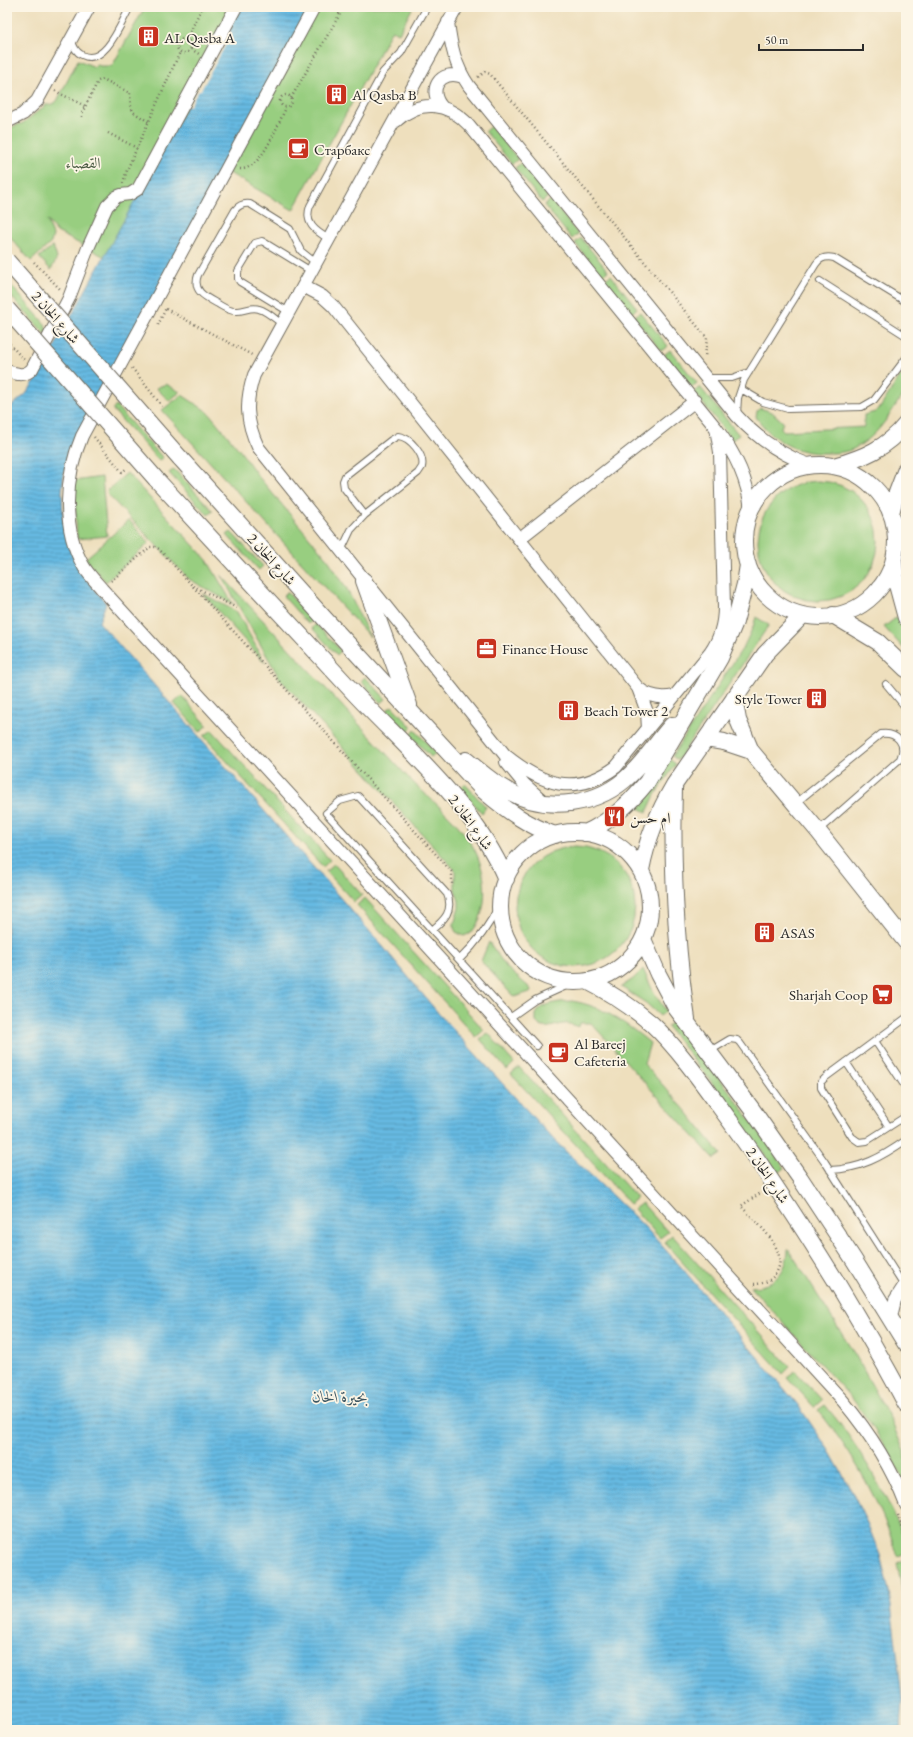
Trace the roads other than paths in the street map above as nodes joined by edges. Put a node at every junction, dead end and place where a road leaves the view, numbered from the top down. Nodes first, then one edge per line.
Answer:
1 (89, 7) edge
2 (130, 7) edge
3 (236, 7) edge
4 (314, 7) edge
5 (427, 7) edge
6 (457, 7) edge
7 (448, 22) junction
8 (72, 38) junction
9 (466, 82) junction
10 (443, 108) junction
11 (7, 122) edge
12 (391, 126) junction
13 (329, 239) junction
14 (7, 261) edge
15 (313, 267) junction
16 (820, 282) dead end
17 (303, 286) junction
18 (906, 302) edge
19 (7, 309) edge
20 (289, 312) junction
21 (282, 324) junction
22 (906, 336) edge
23 (906, 358) edge
24 (7, 371) edge
25 (749, 372) junction
26 (706, 378) junction
27 (741, 389) junction
28 (694, 401) junction
29 (737, 416) junction
30 (906, 424) edge
31 (716, 428) junction
32 (810, 466) junction
33 (834, 466) junction
34 (906, 469) edge
35 (751, 510) junction
36 (891, 513) junction
37 (365, 516) junction
38 (519, 539) junction
39 (341, 551) junction
40 (894, 559) junction
41 (748, 565) junction
42 (364, 581) junction
43 (803, 614) junction
44 (834, 615) junction
45 (906, 618) edge
46 (906, 669) edge
47 (886, 684) dead end
48 (638, 688) junction
49 (674, 696) junction
50 (734, 698) junction
51 (693, 705) junction
52 (906, 708) edge
53 (411, 712) junction
54 (648, 729) junction
55 (433, 735) junction
56 (706, 739) junction
57 (496, 745) junction
58 (751, 751) junction
59 (674, 785) junction
60 (545, 803) junction
61 (795, 804) junction
62 (818, 831) junction
63 (585, 833) junction
64 (555, 835) junction
65 (641, 870) junction
66 (506, 879) junction
67 (500, 903) junction
68 (432, 930) junction
69 (643, 939) junction
70 (906, 942) edge
71 (459, 960) junction
72 (581, 982) junction
73 (511, 1017) junction
74 (906, 1019) edge
75 (688, 1023) junction
76 (875, 1041) junction
77 (537, 1046) dead end
78 (710, 1051) junction
79 (846, 1062) junction
80 (906, 1088) edge
81 (906, 1116) edge
82 (889, 1127) junction
83 (906, 1140) edge
84 (830, 1170) junction
85 (786, 1202) junction
86 (854, 1260) junction
87 (905, 1284) edge
88 (890, 1317) junction
89 (906, 1344) edge
90 (906, 1404) edge
91 (906, 1505) edge

1 - 8 street
2 - 8 lane
3 - 24 street
4 - 91 street
5 - 13 lane
6 - 7 street
7 - 9 street
7 - 12 street
8 - 11 street
9 - 10 street
9 - 26 street
10 - 12 street
10 - 28 street
12 - 13 street
13 - 15 street
14 - 53 main road, شارع الخان 2, bridge
15 - 17 street
15 - 20 lane
15 - 21 lane
16 - 22 lane
17 - 20 street
17 - 38 street
18 - 25 lane
19 - 66 main road, شارع الخان 2, bridge
20 - 21 street
21 - 39 street
23 - 27 lane
25 - 26 lane
25 - 27 lane
26 - 29 street
27 - 29 lane
28 - 31 street
28 - 38 street
29 - 32 street
30 - 33 main road
31 - 35 street
31 - 49 street
32 - 33 main road
32 - 35 main road
33 - 36 main road
34 - 36 main road
35 - 41 main road
36 - 40 main road
37 - 37 lane
37 - 39 lane
38 - 48 street
39 - 42 street
40 - 44 main road
40 - 45 main road
41 - 43 main road
41 - 51 main road
42 - 53 main road
42 - 57 street
43 - 44 main road
43 - 50 main road
44 - 46 main road
47 - 52 lane
48 - 49 street
48 - 54 street
49 - 54 street
50 - 56 main road
50 - 58 main road
51 - 60 main road
51 - 63 main road
53 - 55 main road, شارع الخان 2
54 - 57 street
55 - 60 main road
55 - 64 main road, شارع الخان 2
56 - 58 main road
56 - 59 main road
57 - 60 street
58 - 61 main road
59 - 65 main road
59 - 75 main road
61 - 62 main road
61 - 62 lane
62 - 70 main road
63 - 64 main road
63 - 65 main road
64 - 66 main road
65 - 69 main road
66 - 67 main road
67 - 71 lane
67 - 72 main road
68 - 68 lane
68 - 71 lane
69 - 72 main road
69 - 75 main road, شارع الخان 2
71 - 73 lane
72 - 73 lane
72 - 85 main road, شارع الخان 2
73 - 77 lane
74 - 76 lane
75 - 78 main road, شارع الخان 2
76 - 79 lane
76 - 80 lane
78 - 84 lane
78 - 86 main road, شارع الخان 2
79 - 82 lane
79 - 82 lane
81 - 82 lane
83 - 84 lane
84 - 87 lane
85 - 86 main road
85 - 90 main road, شارع الخان 2
86 - 88 main road, شارع الخان 2
87 - 88 street
88 - 89 main road, شارع الخان 2

